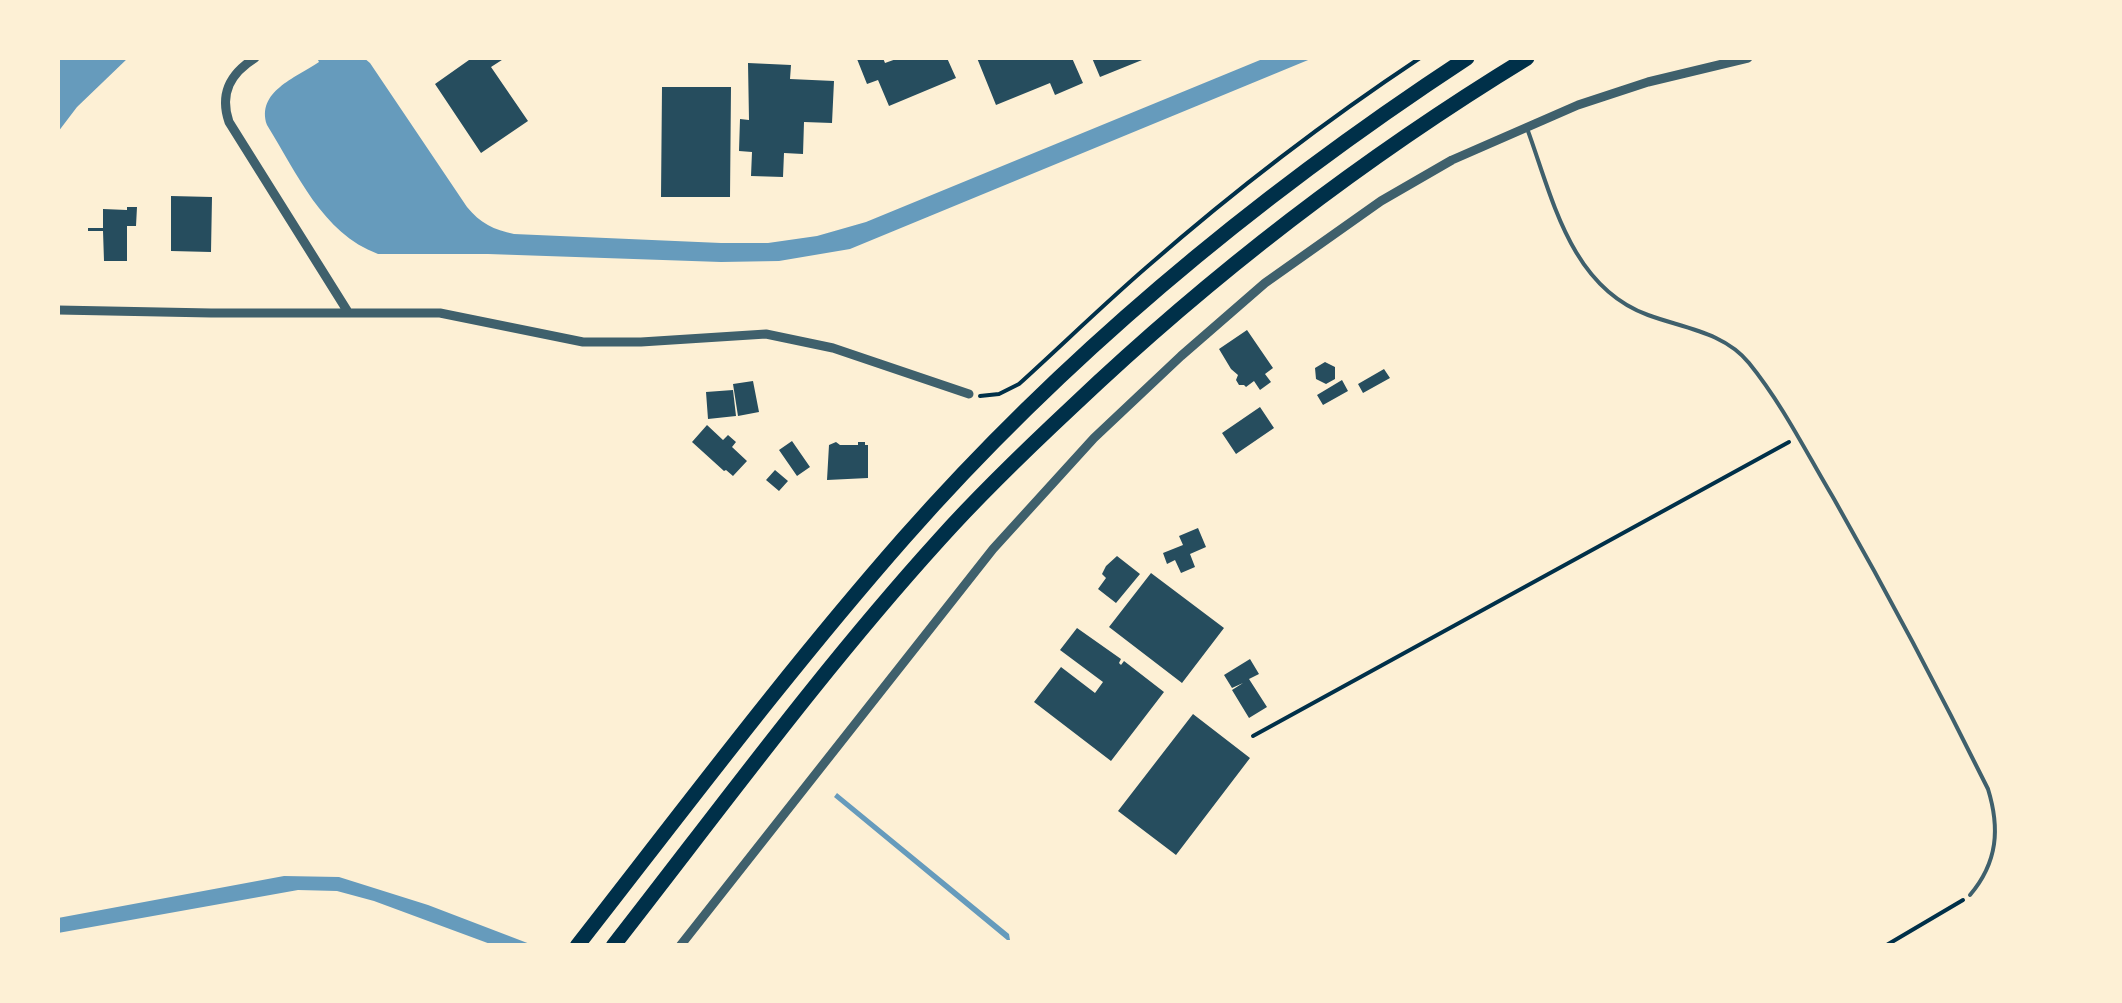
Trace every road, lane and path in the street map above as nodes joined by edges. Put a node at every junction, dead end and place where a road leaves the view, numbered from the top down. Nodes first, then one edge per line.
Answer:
1 (255, 58) edge
2 (1420, 58) edge
3 (1468, 58) edge
4 (1527, 58) edge
5 (1748, 58) edge
6 (1526, 126) junction
7 (58, 310) edge
8 (348, 312) junction
9 (969, 394) joint
10 (1798, 437) junction
11 (1254, 736) dead end
12 (1970, 894) joint
13 (576, 946) edge
14 (613, 946) edge
15 (680, 946) edge
16 (1885, 946) edge

1 - 8 street
2 - 9 path
3 - 13 highway
4 - 14 highway
5 - 6 street
6 - 10 lane
6 - 15 street
7 - 8 street
8 - 9 street
10 - 11 path
10 - 12 lane
12 - 16 path

